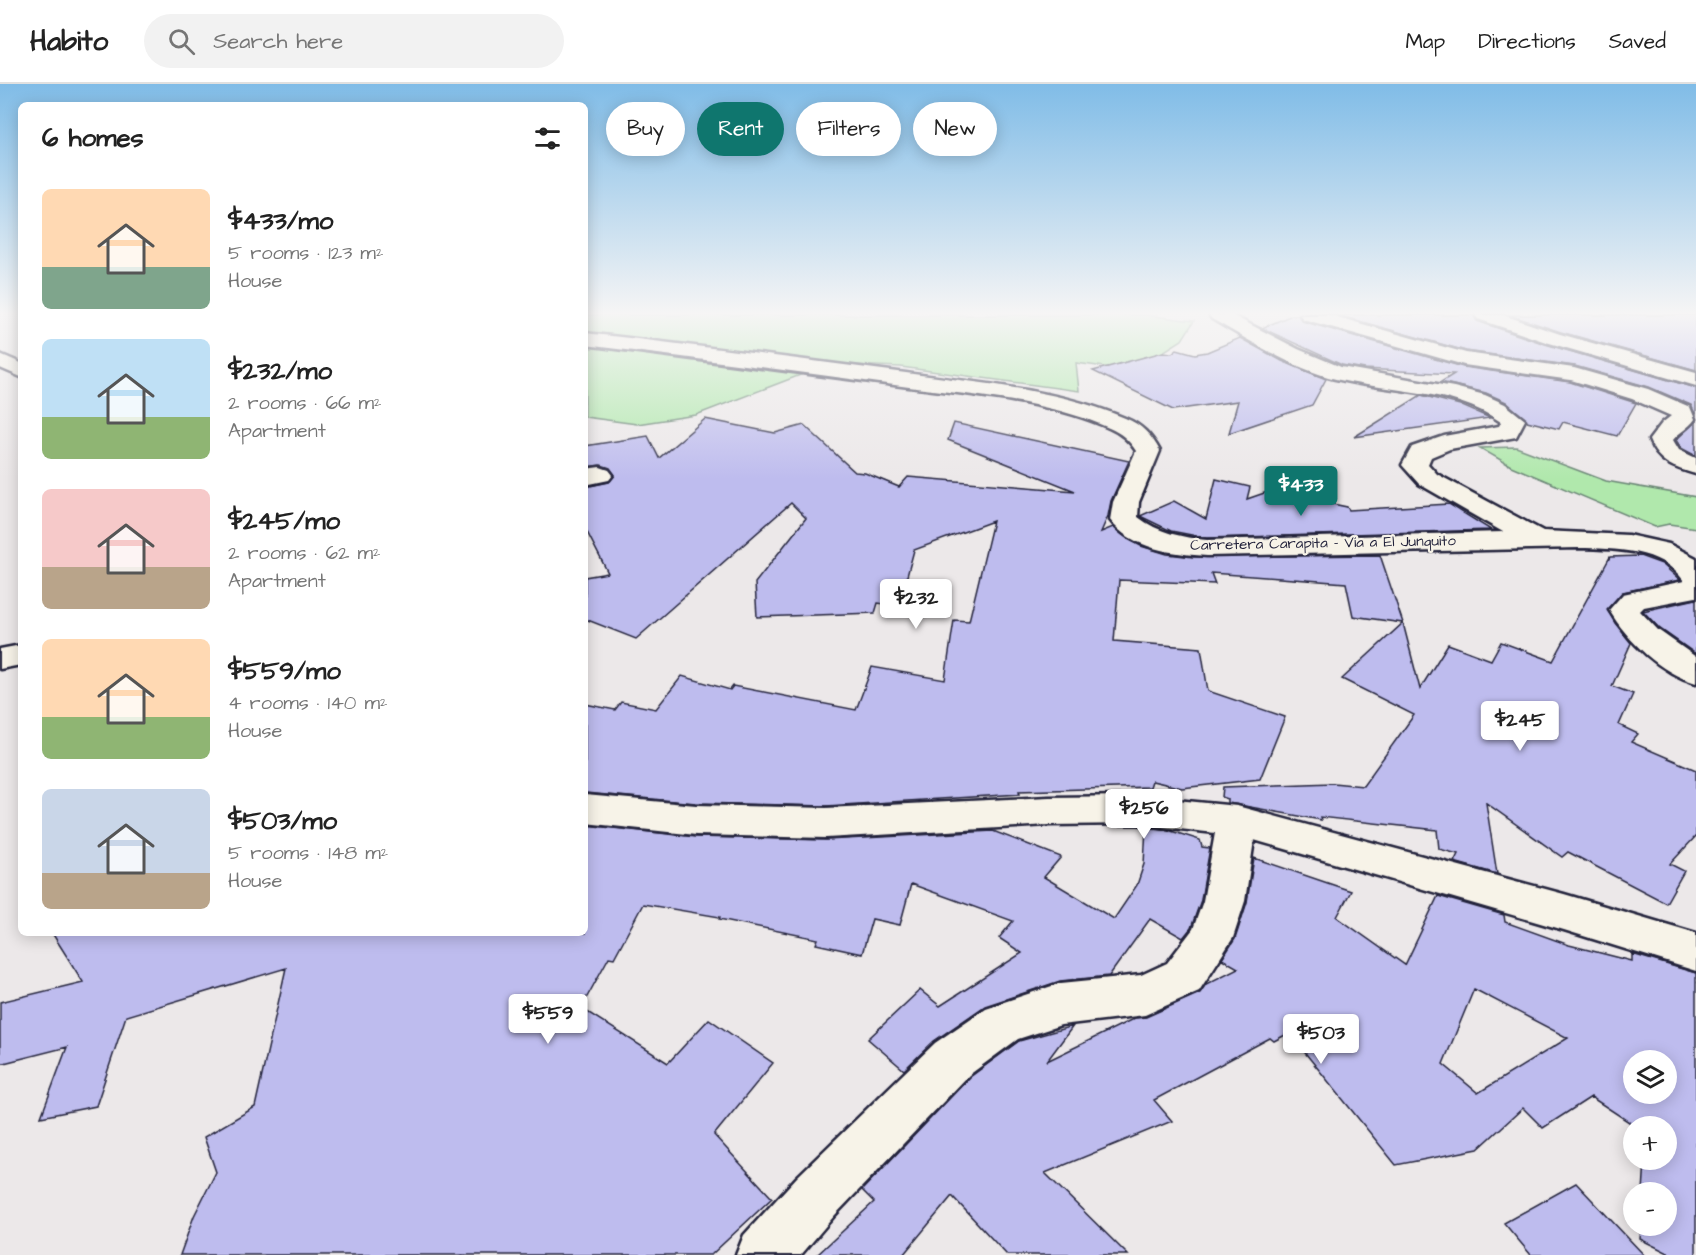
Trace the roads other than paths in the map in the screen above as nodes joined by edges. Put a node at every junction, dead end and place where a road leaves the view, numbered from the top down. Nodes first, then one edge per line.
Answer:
1 (832, 370) edge
2 (1329, 370) edge
3 (1544, 370) edge
4 (1663, 370) edge
5 (1696, 379) edge
6 (1696, 466) edge
7 (1538, 540) junction
8 (1696, 578) edge
9 (1696, 588) edge
10 (18, 656) edge
11 (0, 659) edge
12 (1696, 672) edge
13 (588, 809) edge
14 (1238, 821) junction
15 (1696, 952) edge
16 (764, 1255) edge

1 - 7 street, Carretera Carapita - Vía a El Junquito
2 - 7 street, Carretera Carapita - Vía a El Junquito
3 - 6 street
4 - 5 street
7 - 8 street, Carretera Carapita - Vía a El Junquito
9 - 12 street
10 - 11 street
13 - 14 street
14 - 15 street
14 - 16 street

